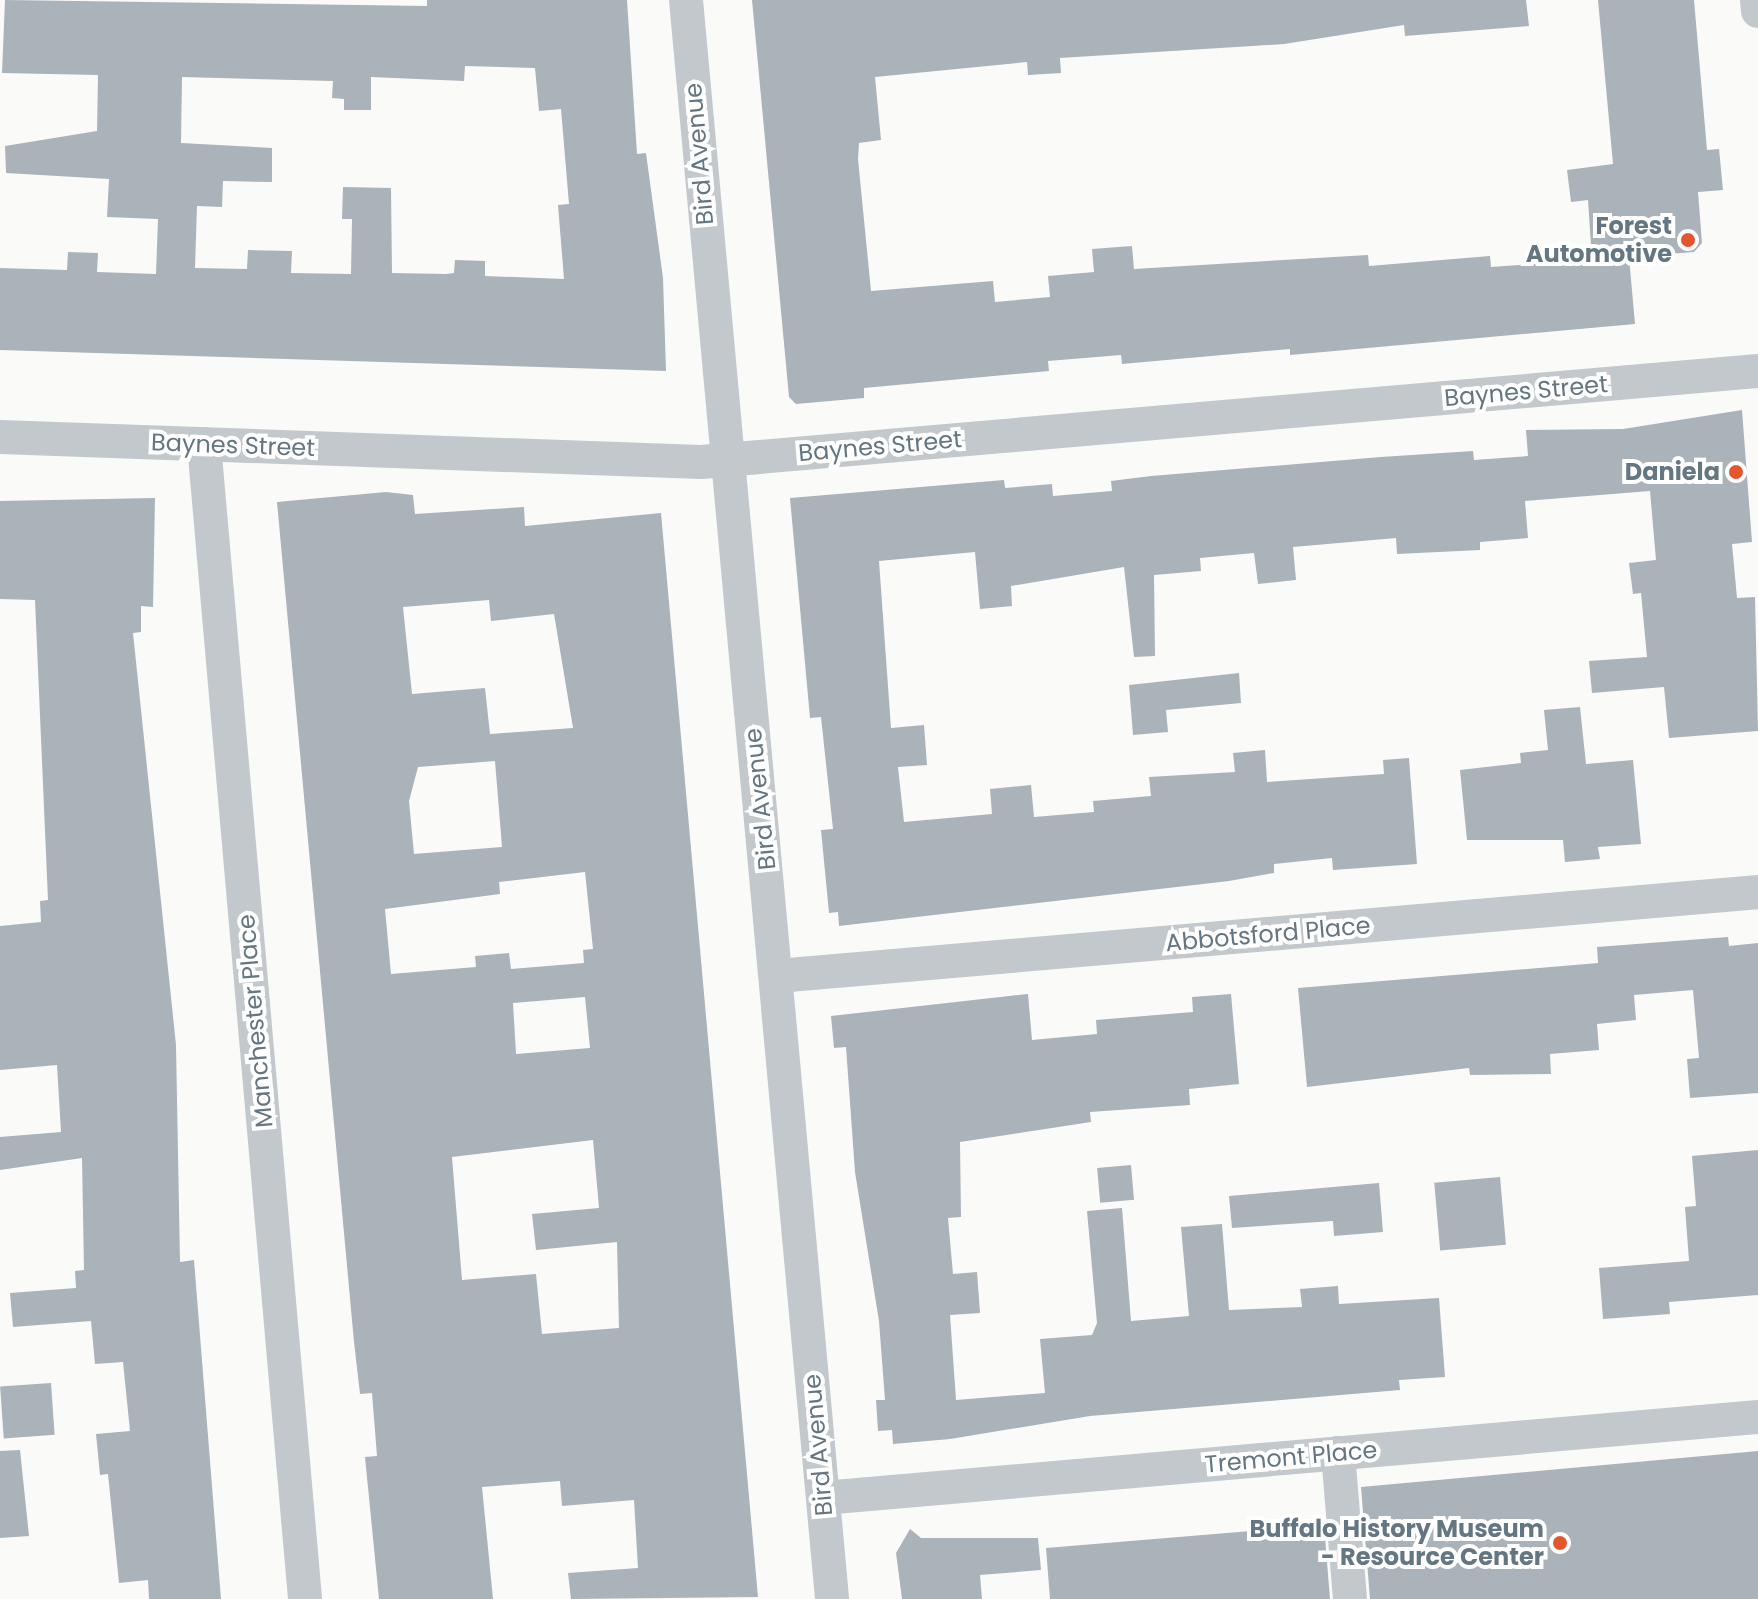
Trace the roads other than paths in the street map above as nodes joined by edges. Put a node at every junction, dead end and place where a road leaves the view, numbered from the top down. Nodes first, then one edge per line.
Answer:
1 (686, 0) edge
2 (1757, 0) edge
3 (1758, 11) edge
4 (1758, 371) edge
5 (0, 437) edge
6 (204, 444) junction
7 (726, 459) junction
8 (1758, 892) edge
9 (777, 976) junction
10 (1758, 1417) edge
11 (1338, 1453) junction
12 (823, 1498) junction
13 (305, 1599) edge
14 (832, 1599) edge
15 (1350, 1599) edge

1 - 7 street, Bird Avenue
2 - 3 street
4 - 7 street, Baynes Street
5 - 6 street, Baynes Street
6 - 7 street, Baynes Street
6 - 13 street, Manchester Place
7 - 9 street, Bird Avenue
8 - 9 street, Abbotsford Place
9 - 12 street, Bird Avenue
10 - 11 street, Tremont Place
11 - 12 street, Tremont Place
11 - 15 street
12 - 14 street, Bird Avenue

